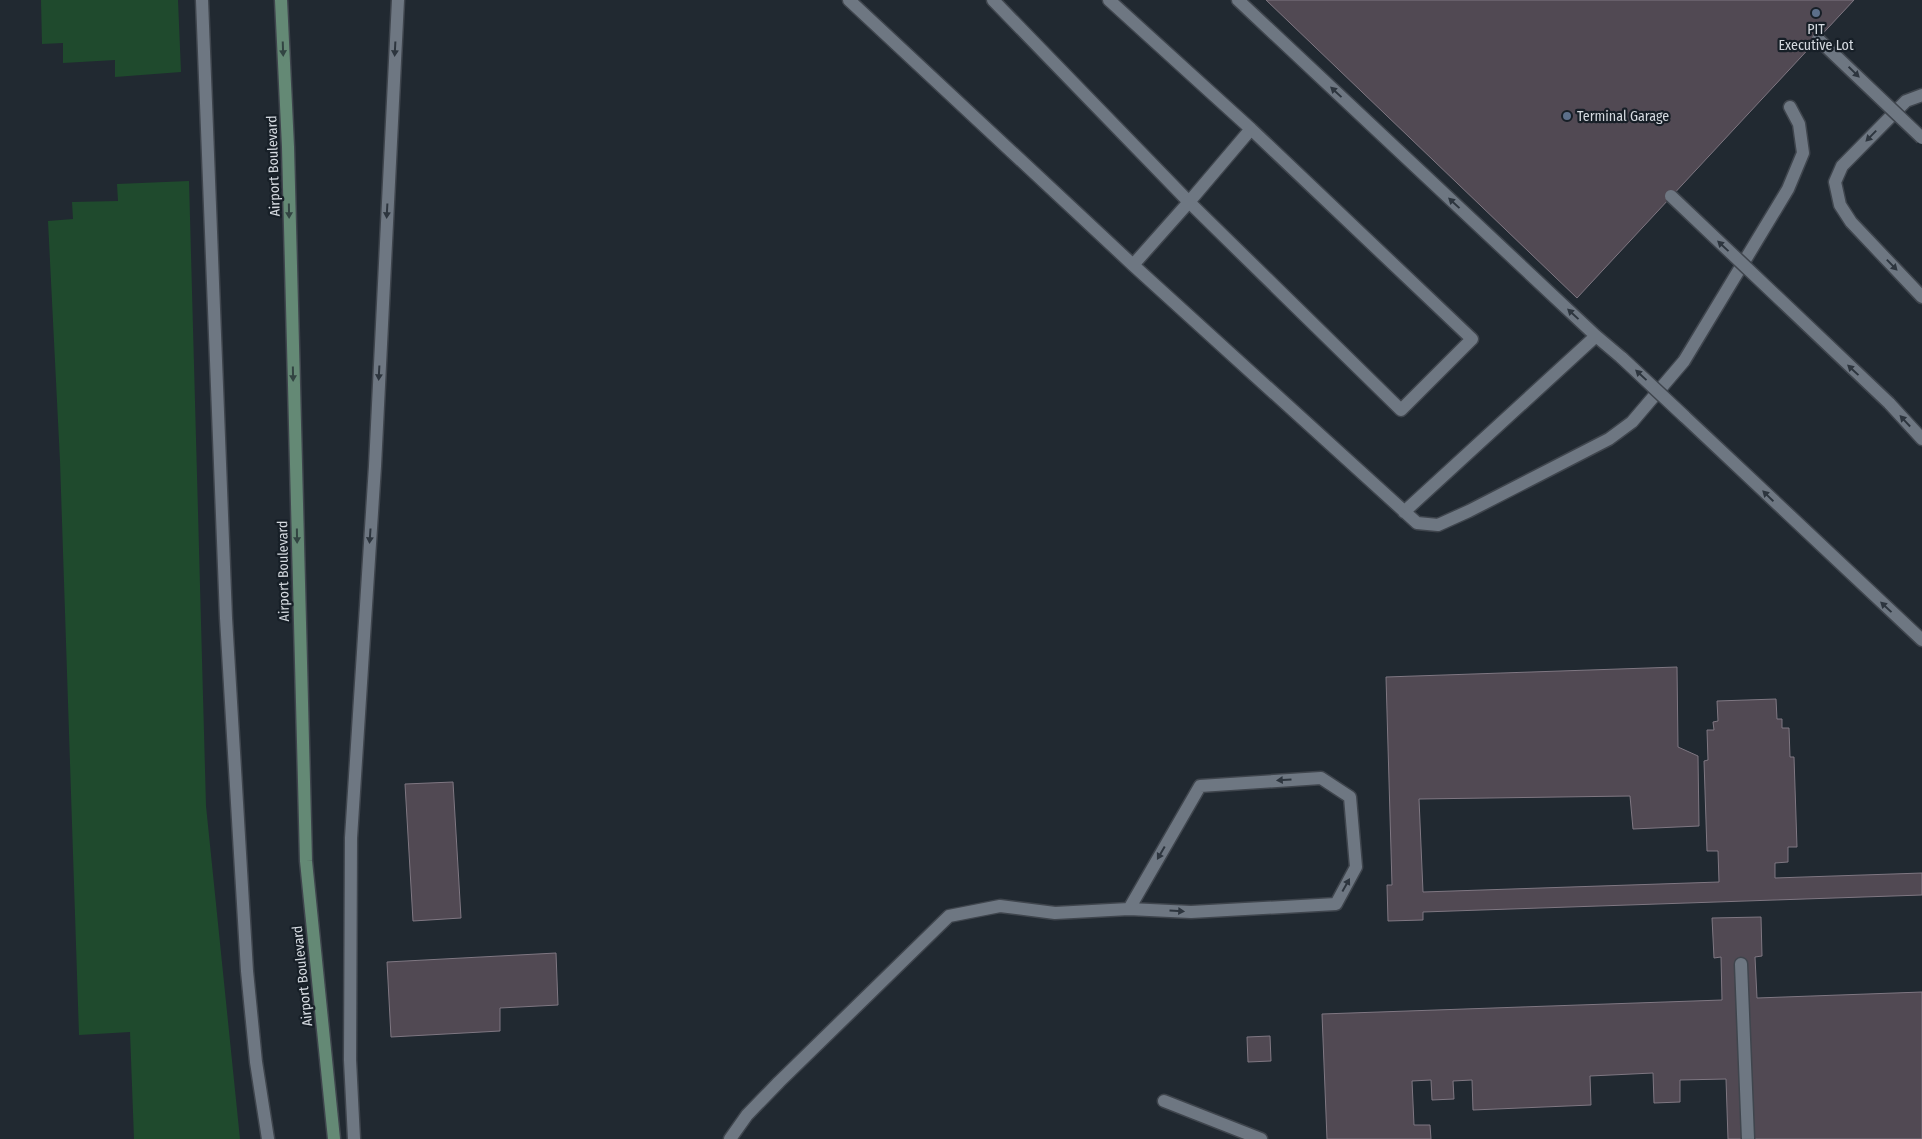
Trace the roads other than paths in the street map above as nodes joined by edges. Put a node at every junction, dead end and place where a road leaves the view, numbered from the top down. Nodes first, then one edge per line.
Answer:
1 (202, 0) edge
2 (281, 0) edge
3 (398, 0) edge
4 (993, 0) edge
5 (1109, 0) edge
6 (1238, 0) edge
7 (856, 2) edge
8 (1818, 38) dead end
9 (1922, 95) edge
10 (1790, 107) dead end
11 (1251, 129) junction
12 (1922, 138) edge
13 (1671, 196) dead end
14 (1189, 202) junction
15 (1133, 265) junction
16 (1922, 297) edge
17 (1596, 336) junction
18 (1922, 439) edge
19 (1404, 512) junction
20 (1922, 640) edge
21 (1129, 908) junction
22 (1740, 964) dead end
23 (1164, 1101) dead end
24 (268, 1139) edge
25 (334, 1139) edge
26 (354, 1139) edge
27 (730, 1139) edge
28 (1261, 1139) edge
29 (1748, 1139) edge

1 - 24 lane
2 -> 25 street, Airport Boulevard
3 -> 26 lane
4 - 14 lane
5 - 11 lane
17 -> 6 lane
7 - 15 lane
8 -> 12 lane, bridge
9 -> 16 lane
10 - 19 lane
11 - 14 lane
11 - 14 lane
18 -> 13 lane, bridge
14 - 15 lane
15 - 19 lane
17 - 19 lane
20 -> 17 lane, bridge
21 -> 21 lane
21 - 27 lane
22 - 29 lane
23 - 28 lane

